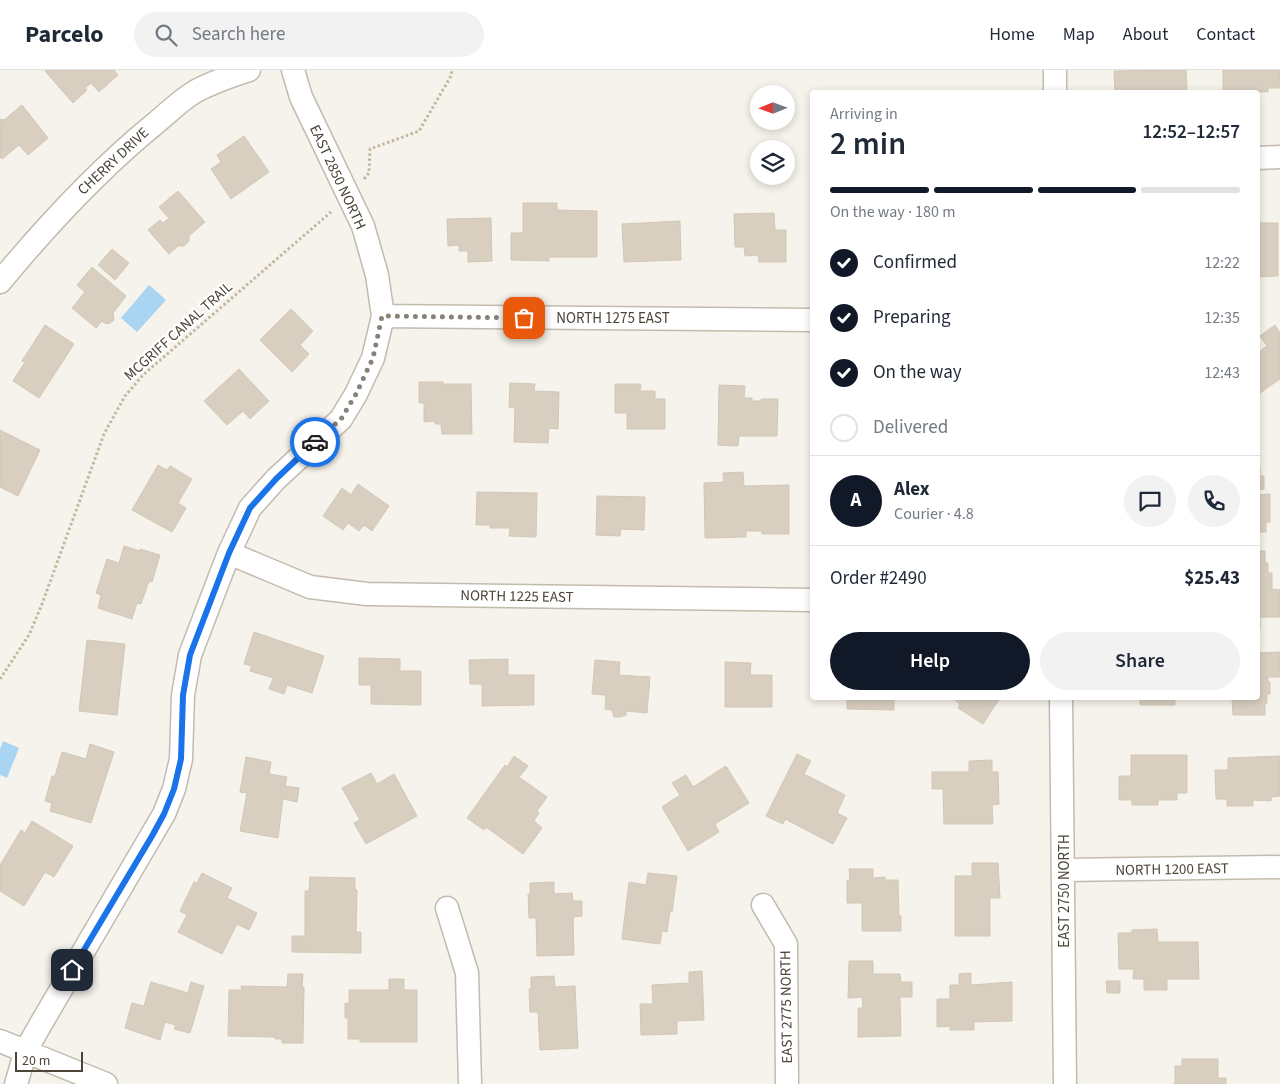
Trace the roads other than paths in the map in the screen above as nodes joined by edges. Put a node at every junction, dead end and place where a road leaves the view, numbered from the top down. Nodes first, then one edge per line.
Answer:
1 (249, 70) edge
2 (293, 70) edge
3 (1055, 70) edge
4 (1055, 90) edge
5 (1260, 158) edge
6 (1280, 158) edge
7 (0, 282) edge
8 (382, 316) junction
9 (810, 320) edge
10 (229, 553) junction
11 (810, 600) edge
12 (1061, 700) edge
13 (1280, 867) edge
14 (1064, 870) junction
15 (763, 905) dead end
16 (447, 908) dead end
17 (0, 1041) edge
18 (26, 1050) junction
19 (16, 1084) edge
20 (106, 1084) edge
21 (470, 1084) edge
22 (787, 1084) edge
23 (1065, 1084) edge

1 - 7 street, CHERRY DRIVE
2 - 8 street, EAST 2850 NORTH
3 - 4 street
5 - 6 street
8 - 9 street, NORTH 1275 EAST
8 - 10 street, EAST 2850 NORTH
10 - 11 street, NORTH 1225 EAST
10 - 18 street, EAST 2850 NORTH
12 - 14 street, EAST 2750 NORTH
13 - 14 street, NORTH 1200 EAST
14 - 23 street, EAST 2750 NORTH
15 - 22 street, EAST 2775 NORTH
16 - 21 street
17 - 18 street
18 - 19 street, EAST 2850 NORTH
18 - 20 street

